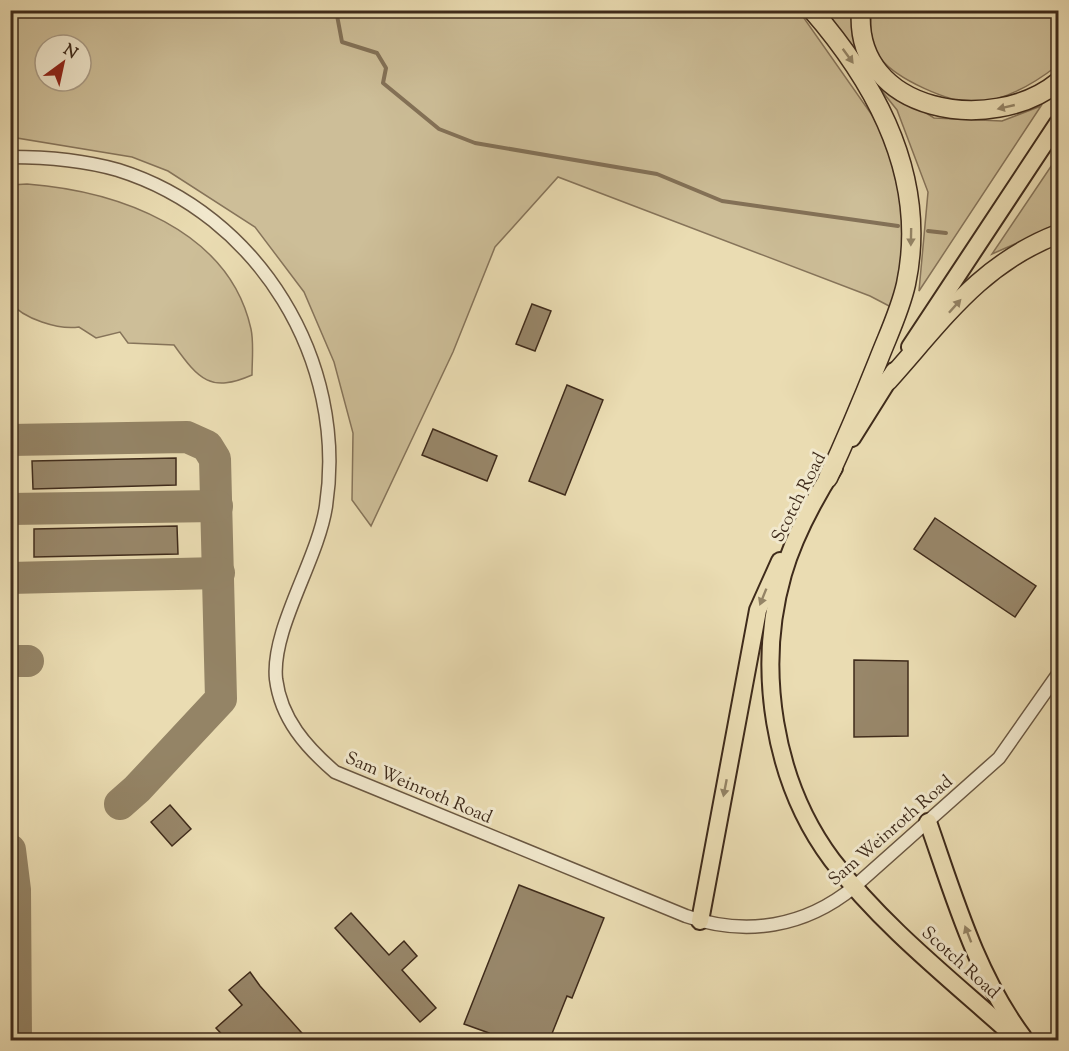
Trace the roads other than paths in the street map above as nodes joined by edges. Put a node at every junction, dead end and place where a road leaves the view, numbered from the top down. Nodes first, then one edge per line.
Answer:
1 (812, 10) edge
2 (861, 10) edge
3 (1059, 82) edge
4 (1059, 123) edge
5 (10, 157) edge
6 (1059, 234) edge
7 (888, 381) junction
8 (828, 478) junction
9 (801, 527) junction
10 (1059, 674) edge
11 (928, 822) junction
12 (854, 887) junction
13 (700, 921) junction
14 (1018, 1041) edge
15 (1025, 1041) edge

1 -> 8 highway
3 -> 2 highway
4 - 7 main road, Scotch Road
5 - 13 street, Sam Weinroth Road
7 -> 6 highway
7 - 8 main road, Scotch Road
8 - 9 main road, Scotch Road
9 - 12 main road, Scotch Road
9 -> 13 main road
10 - 11 street, Sam Weinroth Road
11 - 12 street, Sam Weinroth Road
15 -> 11 main road
12 - 13 street, Sam Weinroth Road
12 - 14 main road, Scotch Road

